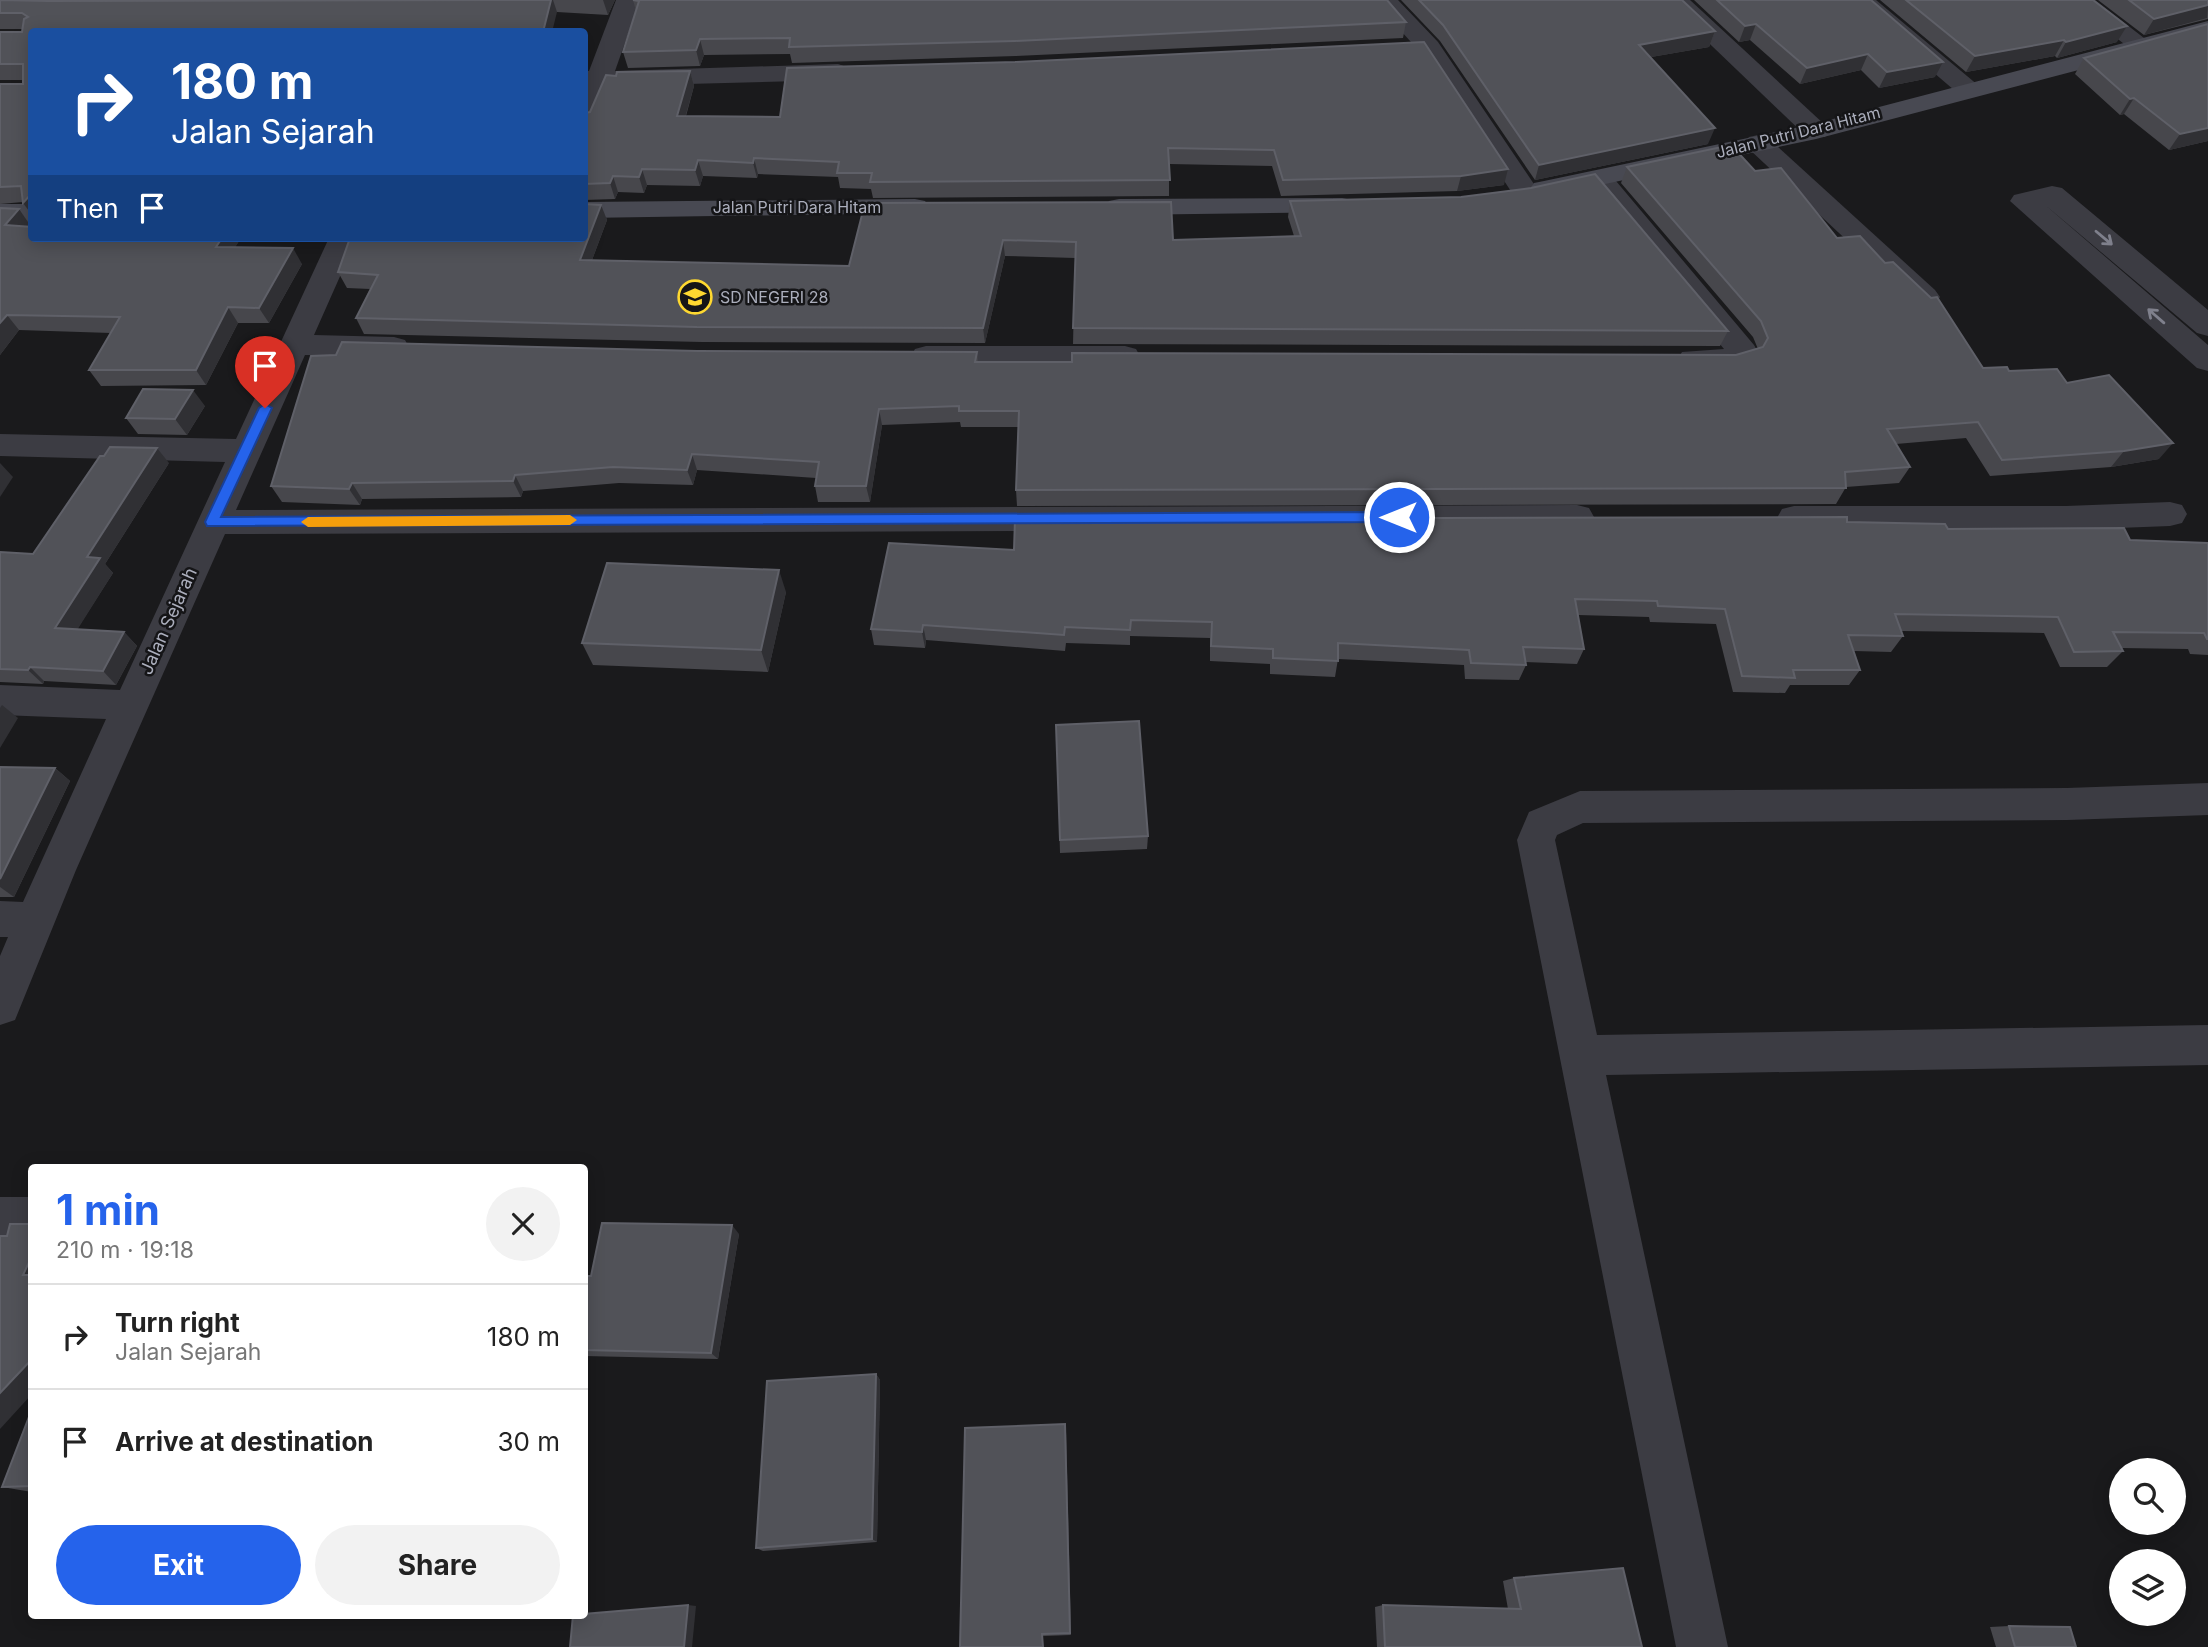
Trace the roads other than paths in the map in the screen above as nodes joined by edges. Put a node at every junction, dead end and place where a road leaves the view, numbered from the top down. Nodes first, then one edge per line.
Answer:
1 (628, 0) edge
2 (1385, 0) edge
3 (1676, 0) edge
4 (1861, 0) edge
5 (2079, 0) edge
6 (2207, 29) edge
7 (2141, 45) junction
8 (1429, 47) junction
9 (1402, 48) edge
10 (863, 72) edge
11 (593, 79) edge
12 (1970, 91) junction
13 (588, 102) edge
14 (1816, 131) junction
15 (1758, 143) junction
16 (1597, 177) junction
17 (1526, 193) junction
18 (1498, 196) edge
19 (1367, 205) edge
20 (941, 207) edge
21 (1093, 207) edge
22 (588, 210) edge
23 (0, 213) edge
24 (28, 213) edge
25 (341, 242) edge
26 (1925, 297) edge
27 (2208, 326) edge
28 (294, 345) junction
29 (417, 348) edge
30 (898, 355) edge
31 (1150, 356) edge
32 (1664, 358) edge
33 (2208, 360) edge
34 (0, 445) edge
35 (246, 451) junction
36 (2170, 514) dead end
37 (1608, 517) edge
38 (1760, 517) edge
39 (212, 522) junction
40 (0, 701) edge
41 (130, 705) junction
42 (2208, 799) edge
43 (18, 919) edge
44 (0, 1006) edge
45 (2208, 1045) edge
46 (1582, 1055) junction
47 (0, 1220) edge
48 (28, 1220) edge
49 (1702, 1647) edge

1 - 11 street
2 - 8 street
3 - 14 street
4 - 12 street
5 - 7 street
6 - 7 street, Jalan Putri Dara Hitam
7 - 12 street, Jalan Putri Dara Hitam
8 - 9 street
8 - 17 street
10 - 11 street
11 - 13 street
12 - 14 street, Jalan Putri Dara Hitam
14 - 15 street, Jalan Putri Dara Hitam
15 - 16 street, Jalan Putri Dara Hitam
15 - 26 street
16 - 17 street, Jalan Putri Dara Hitam
16 - 32 street
17 - 18 street, Jalan Putri Dara Hitam
19 - 21 street
20 - 22 street, Jalan Putri Dara Hitam
23 - 24 street
25 - 28 street, Jalan Sejarah
33 -> 27 street
28 - 29 street
28 - 35 street, Jalan Sejarah
30 - 31 street
34 - 35 street
35 - 39 street, Jalan Sejarah
36 - 38 street
37 - 39 street
39 - 41 street, Jalan Sejarah
40 - 41 street
41 - 43 street, Jalan Sejarah
42 - 46 street
43 - 44 street, Jalan Sejarah
45 - 46 street
46 - 49 street
47 - 48 street

